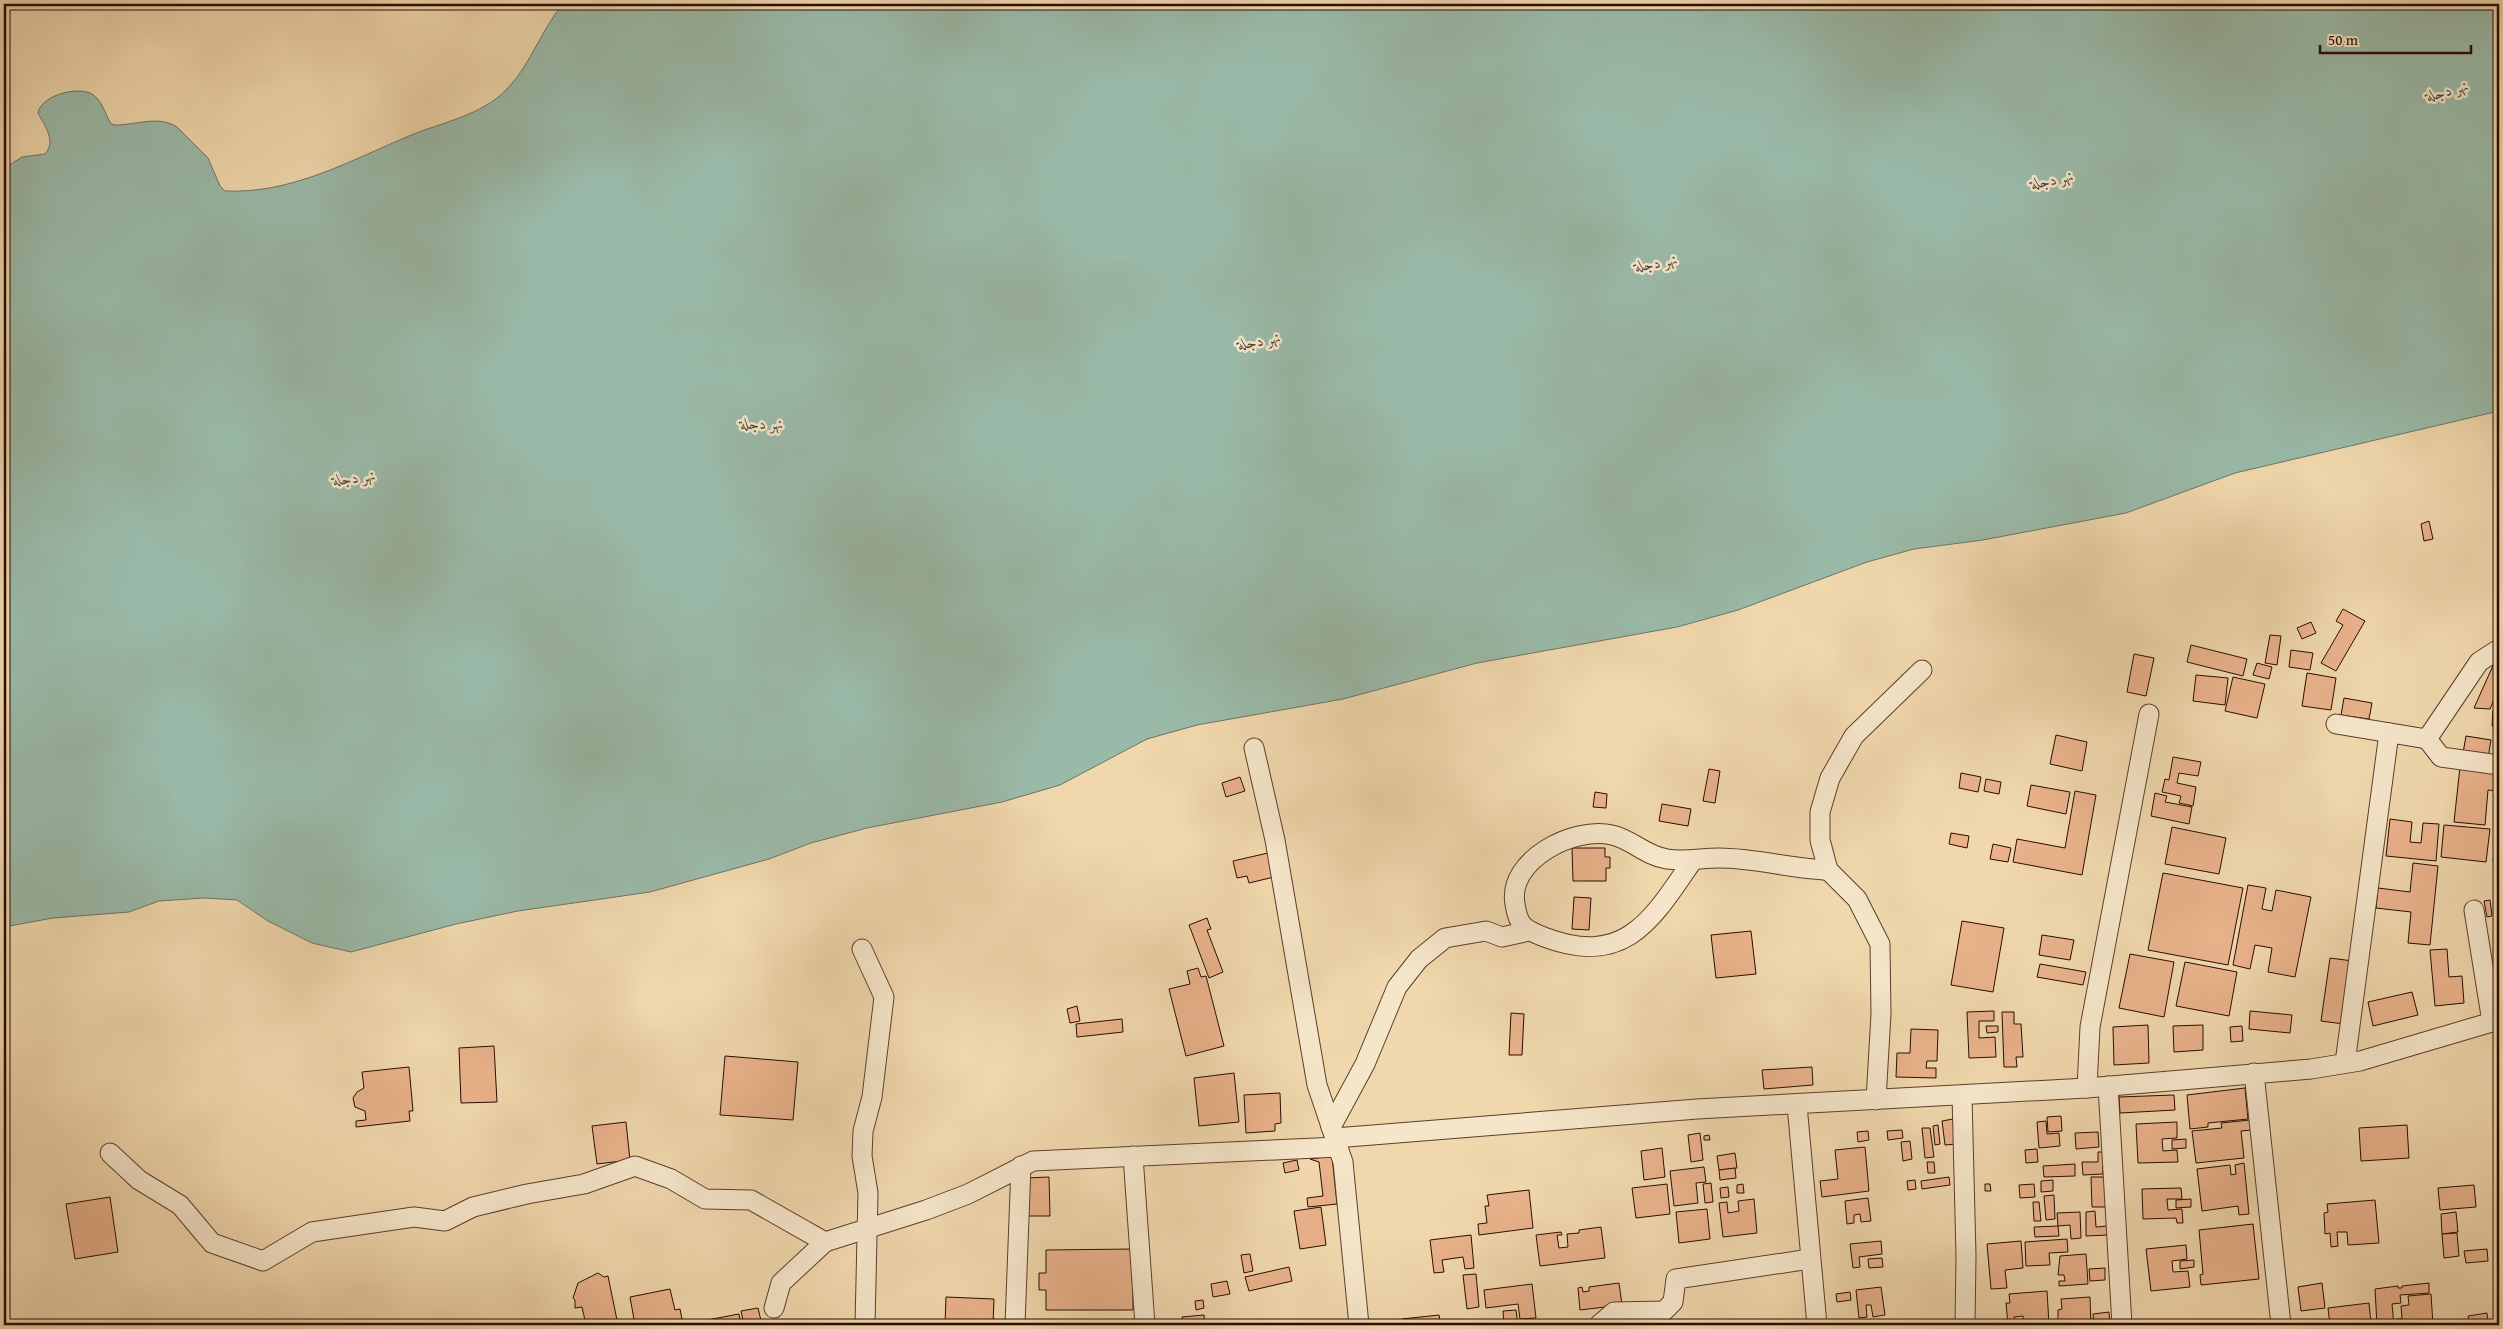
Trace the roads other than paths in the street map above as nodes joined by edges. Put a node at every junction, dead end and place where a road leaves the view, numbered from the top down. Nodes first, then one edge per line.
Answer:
1 (2499, 649) edge
2 (1922, 670) dead end
3 (2149, 714) dead end
4 (2336, 724) dead end
5 (2389, 732) junction
6 (2427, 739) junction
7 (1254, 748) dead end
8 (2499, 766) edge
9 (1693, 860) junction
10 (1828, 870) junction
11 (2474, 910) dead end
12 (1529, 931) junction
13 (862, 949) dead end
14 (2495, 1021) edge
15 (2345, 1063) junction
16 (2254, 1073) junction
17 (2108, 1086) junction
18 (2087, 1088) junction
19 (1962, 1095) junction
20 (1876, 1100) junction
21 (1797, 1105) junction
22 (1335, 1137) junction
23 (110, 1153) dead end
24 (1133, 1156) junction
25 (1021, 1166) junction
26 (868, 1228) junction
27 (825, 1242) junction
28 (1810, 1259) junction
29 (774, 1308) dead end
30 (865, 1325) edge
31 (1015, 1325) edge
32 (1145, 1325) edge
33 (1359, 1325) edge
34 (1599, 1325) edge
35 (1817, 1325) edge
36 (1965, 1325) edge
37 (2122, 1325) edge
38 (2281, 1325) edge

1 - 6 street
2 - 10 street
3 - 18 street
4 - 5 street
5 - 6 street
5 - 15 street
6 - 8 street
7 - 22 street
9 - 10 street
9 - 12 street
9 - 12 street
10 - 20 street
11 - 14 street
12 - 22 street
13 - 26 street
14 - 15 street
15 - 16 street
16 - 17 street
16 - 38 street
17 - 18 street
17 - 37 street
18 - 19 street
19 - 20 street
19 - 36 street
20 - 21 street
21 - 22 street
21 - 28 street
22 - 24 street
22 - 33 street
23 - 27 street
24 - 25 street
24 - 32 street
25 - 26 street
25 - 31 street
26 - 27 street
26 - 30 street
27 - 29 street
28 - 34 street
28 - 35 street

